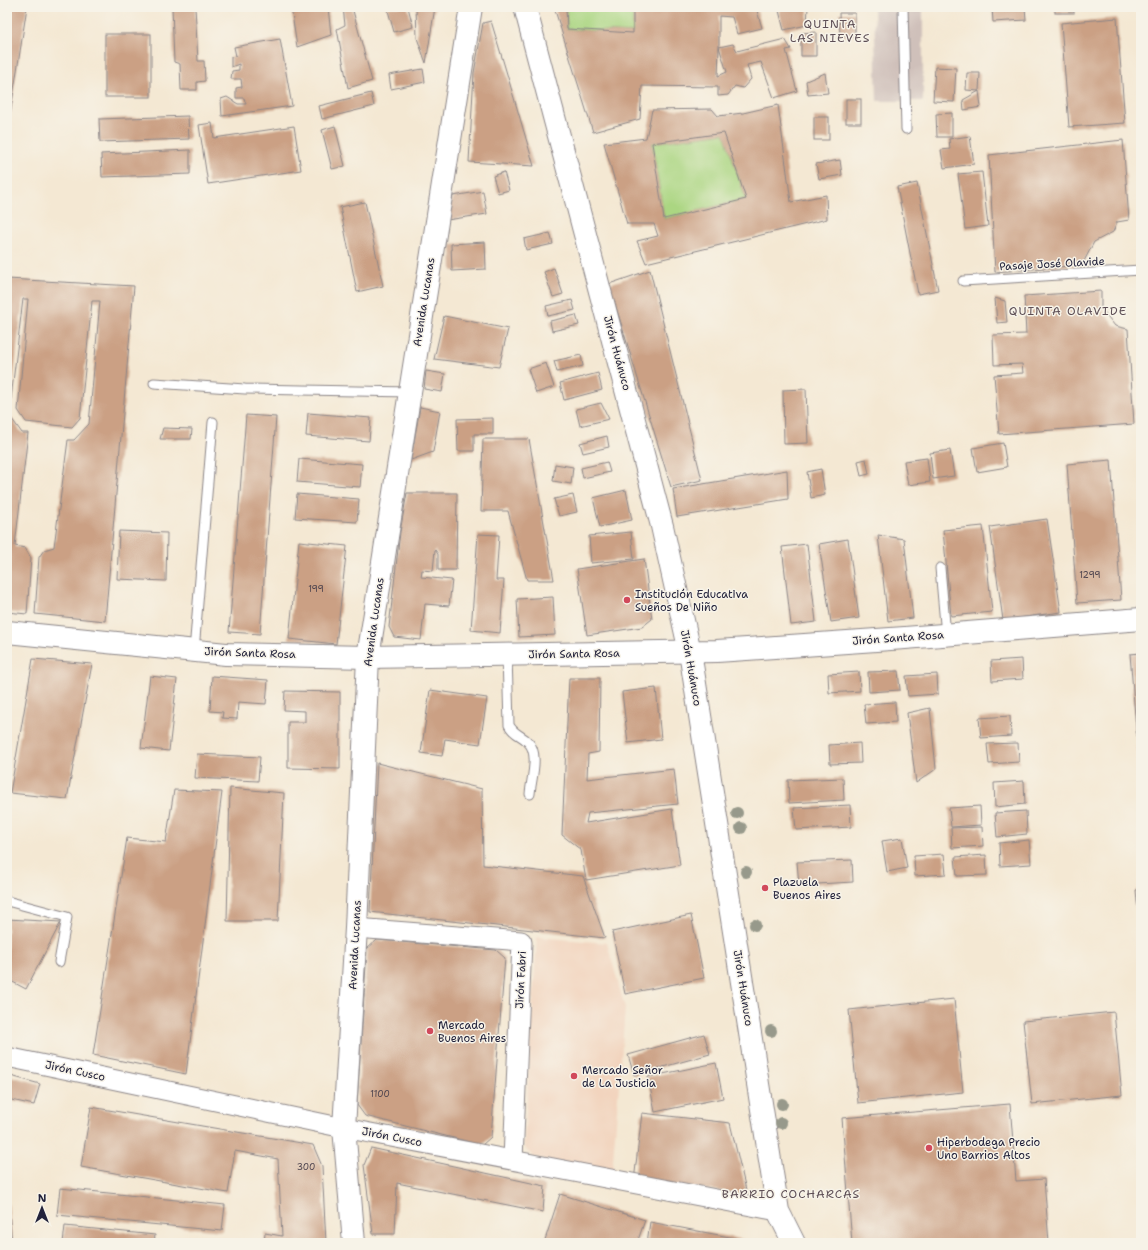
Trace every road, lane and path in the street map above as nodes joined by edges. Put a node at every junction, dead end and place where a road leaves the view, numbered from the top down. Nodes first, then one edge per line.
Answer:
1 (471, 7) edge
2 (525, 7) edge
3 (903, 7) edge
4 (906, 129) dead end
5 (1141, 270) edge
6 (964, 281) dead end
7 (154, 383) dead end
8 (410, 392) junction
9 (213, 422) dead end
10 (940, 568) dead end
11 (1141, 619) edge
12 (7, 632) edge
13 (946, 635) junction
14 (194, 651) junction
15 (690, 652) junction
16 (507, 655) junction
17 (368, 657) junction
18 (530, 794) dead end
19 (7, 901) edge
20 (356, 928) junction
21 (59, 962) dead end
22 (7, 1057) edge
23 (344, 1128) junction
24 (513, 1160) junction
25 (778, 1211) junction
26 (354, 1243) edge
27 (794, 1243) edge

1 - 8 street, Avenida Lucanas
2 - 15 street, Jirón Huánuco
3 - 4 lane
5 - 6 lane, Pasaje José Olavide
7 - 8 lane
8 - 17 street, Avenida Lucanas
9 - 14 lane
10 - 13 lane
11 - 13 street, Jirón Santa Rosa
12 - 14 street, Jirón Santa Rosa
13 - 15 street, Jirón Santa Rosa
14 - 17 street, Jirón Santa Rosa
15 - 16 street, Jirón Santa Rosa
15 - 25 street, Jirón Huánuco
16 - 17 street, Jirón Santa Rosa
16 - 18 lane
17 - 20 street, Avenida Lucanas
19 - 21 lane
20 - 23 street, Avenida Lucanas
20 - 24 street, Jirón Fabri
22 - 23 street, Jirón Cusco
23 - 24 street, Jirón Cusco
23 - 26 street, Avenida Lucanas
24 - 25 street, Jirón Cusco
25 - 27 street, Jirón Huánuco

